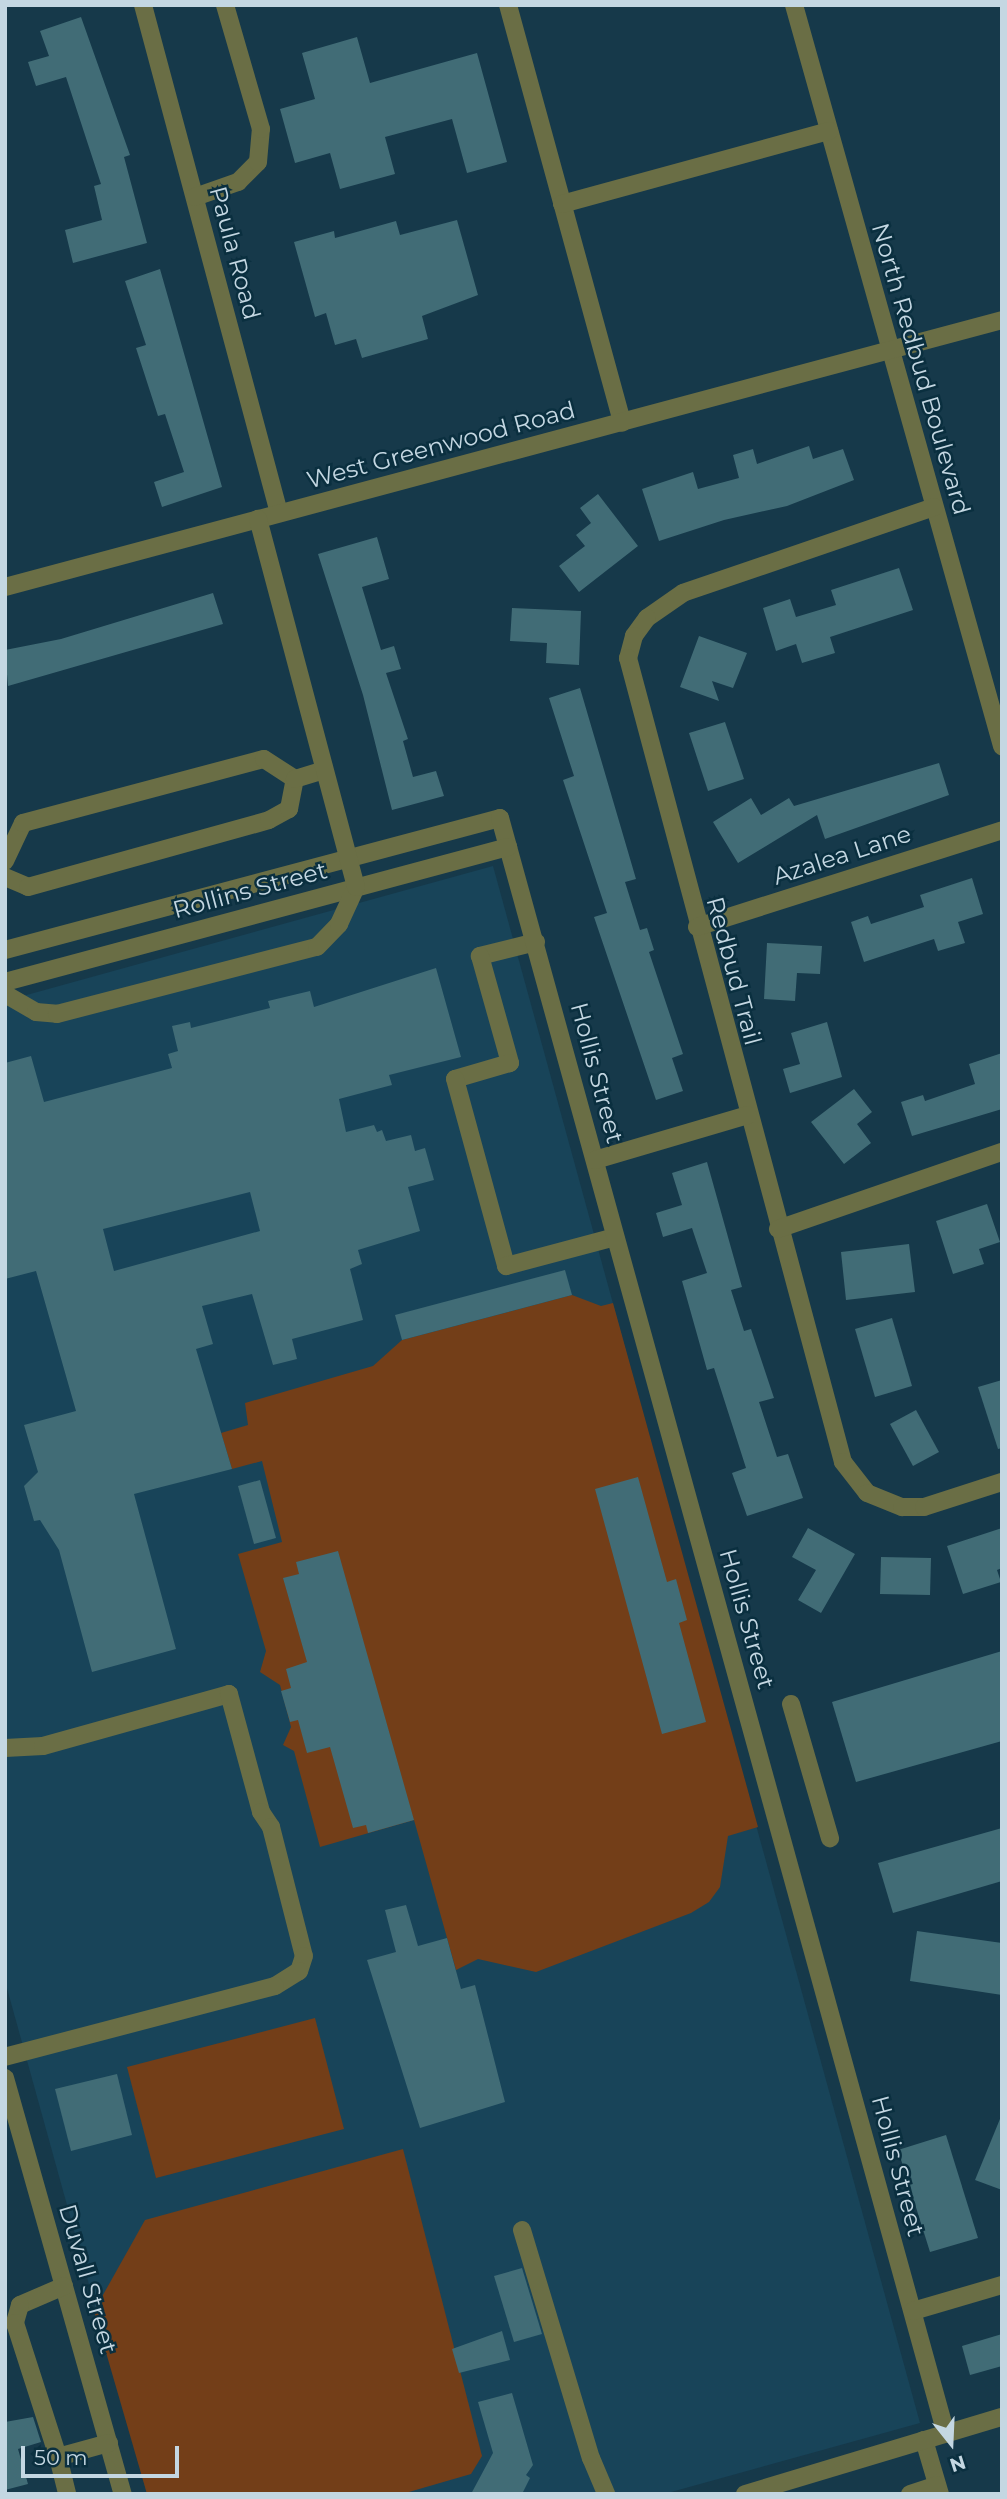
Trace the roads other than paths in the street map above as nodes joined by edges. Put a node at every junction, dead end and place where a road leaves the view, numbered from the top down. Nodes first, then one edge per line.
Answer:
1 (143, 5) edge
2 (225, 5) edge
3 (508, 5) edge
4 (794, 5) edge
5 (829, 131) junction
6 (195, 197) junction
7 (562, 204) junction
8 (1002, 320) edge
9 (890, 350) junction
10 (622, 423) junction
11 (934, 507) junction
12 (279, 513) junction
13 (258, 519) junction
14 (5, 587) edge
15 (1002, 746) edge
16 (324, 770) junction
17 (295, 779) junction
18 (500, 818) joint
19 (1002, 830) edge
20 (509, 847) junction
21 (348, 856) junction
22 (5, 861) edge
23 (5, 877) edge
24 (356, 887) junction
25 (697, 927) junction
26 (536, 942) junction
27 (5, 950) edge
28 (5, 982) edge
29 (5, 994) edge
30 (748, 1115) junction
31 (1002, 1152) edge
32 (595, 1160) junction
33 (778, 1230) junction
34 (615, 1237) junction
35 (1002, 1482) edge
36 (791, 1704) dead end
37 (5, 1748) edge
38 (830, 1838) dead end
39 (5, 2057) edge
40 (5, 2078) edge
41 (522, 2230) dead end
42 (1002, 2285) edge
43 (64, 2286) junction
44 (913, 2311) junction
45 (1002, 2417) edge
46 (946, 2434) junction
47 (924, 2440) junction
48 (110, 2443) junction
49 (58, 2457) junction
50 (779, 2489) edge
51 (939, 2489) edge
52 (67, 2494) edge
53 (123, 2494) edge
54 (606, 2494) edge
55 (745, 2494) edge
56 (910, 2494) edge

1 - 6 street, Paula Road
2 - 6 street
3 - 7 street
4 - 5 street, North Redbud Boulevard
5 - 7 street
5 - 9 street, North Redbud Boulevard
6 - 12 street, Paula Road
7 - 10 street
8 - 9 street, West Greenwood Road
9 - 10 street, West Greenwood Road
9 - 11 street, North Redbud Boulevard
10 - 12 street, West Greenwood Road
11 - 15 street, North Redbud Boulevard
11 - 25 street, Redbud Trail
12 - 13 street, West Greenwood Road
13 - 14 street, West Greenwood Road
13 - 16 street
16 - 17 street
16 - 21 street
17 - 22 street
17 - 23 street
18 - 20 street, Hollis Street
18 - 21 street, Rollins Street
19 - 25 street, Azalea Lane
20 - 24 street, Rollins Street
20 - 26 street, Hollis Street
21 - 24 street
21 - 27 street, Rollins Street
24 - 28 street, Rollins Street
24 - 29 street
25 - 30 street, Redbud Trail
26 - 32 street, Hollis Street
26 - 34 street
30 - 32 street
30 - 33 street, Redbud Trail
31 - 33 street
32 - 34 street, Hollis Street
33 - 35 street, Redbud Trail
34 - 44 street, Hollis Street
36 - 38 street
37 - 39 street
40 - 43 street, Duvall Street
41 - 54 street
42 - 44 street
43 - 48 street, Duvall Street
43 - 49 street
44 - 46 street, Hollis Street
45 - 46 street
46 - 47 street
47 - 50 street
47 - 51 street
48 - 49 street
48 - 53 street, Duvall Street
49 - 52 street
50 - 55 street
51 - 56 street

